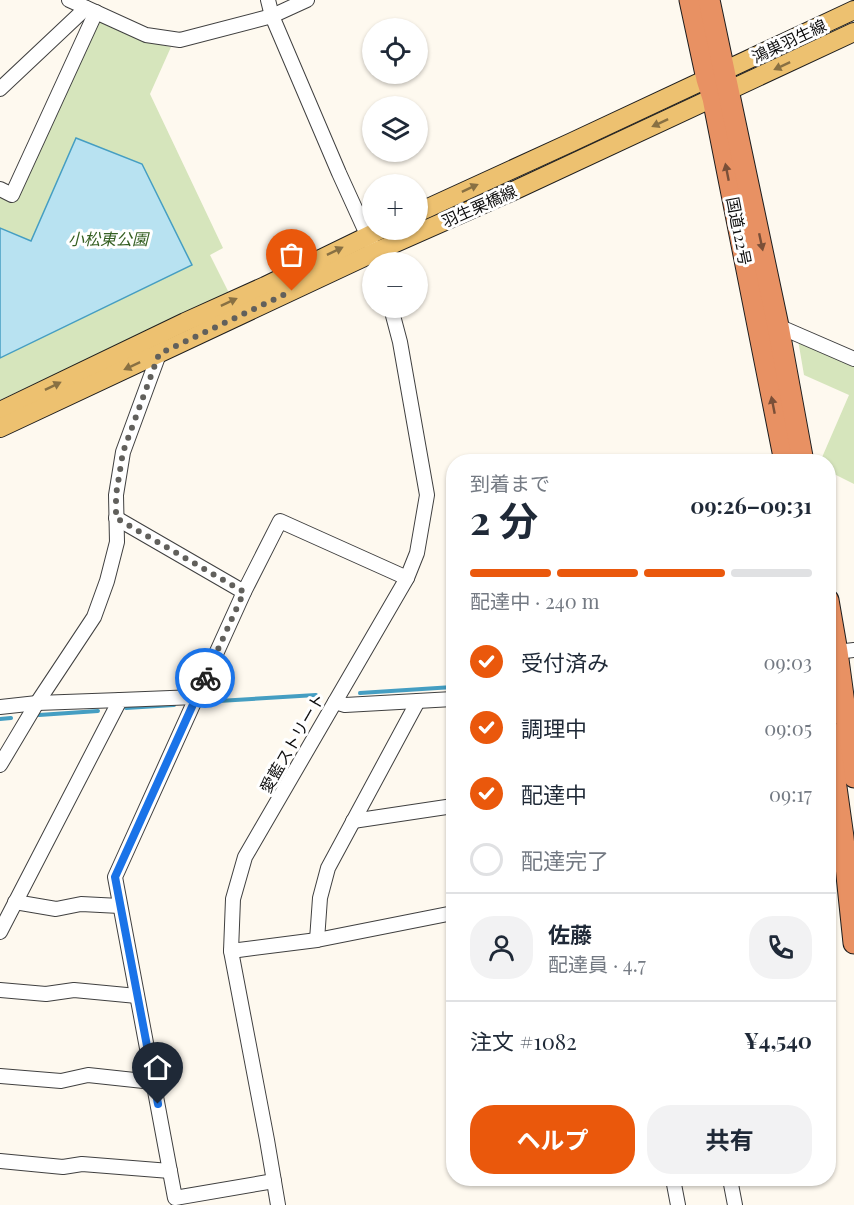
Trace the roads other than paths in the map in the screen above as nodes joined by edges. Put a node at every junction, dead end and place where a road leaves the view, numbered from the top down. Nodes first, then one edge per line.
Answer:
1 (69, 0) edge
2 (268, 0) edge
3 (308, 0) edge
4 (690, 0) edge
5 (709, 0) edge
6 (91, 10) junction
7 (854, 10) edge
8 (272, 16) junction
9 (854, 32) edge
10 (718, 85) junction
11 (0, 90) edge
12 (0, 189) edge
13 (428, 208) edge
14 (375, 245) edge
15 (394, 318) edge
16 (778, 326) junction
17 (159, 354) junction
18 (854, 359) edge
19 (0, 411) edge
20 (0, 428) edge
21 (784, 454) edge
22 (802, 454) edge
23 (116, 518) junction
24 (407, 578) junction
25 (244, 592) junction
26 (836, 624) edge
27 (845, 651) edge
28 (196, 697) junction
29 (446, 699) edge
30 (120, 700) junction
31 (418, 701) junction
32 (335, 702) junction
33 (37, 703) junction
34 (0, 707) edge
35 (0, 765) edge
36 (854, 777) edge
37 (836, 787) edge
38 (446, 807) edge
39 (353, 821) junction
40 (120, 906) junction
41 (8, 908) edge
42 (446, 913) edge
43 (0, 932) edge
44 (317, 940) junction
45 (854, 943) edge
46 (231, 951) junction
47 (0, 990) edge
48 (137, 996) junction
49 (0, 1076) edge
50 (153, 1082) junction
51 (0, 1161) edge
52 (170, 1171) junction
53 (274, 1181) junction
54 (674, 1186) edge
55 (731, 1186) edge
56 (176, 1201) edge
57 (278, 1205) edge
58 (678, 1205) edge
59 (735, 1205) edge

1 - 6 street
2 - 8 street
3 - 8 street
4 - 10 highway, 国道122号
5 - 10 highway, 国道122号
6 - 8 street
6 - 11 street
6 - 12 street
7 - 10 main road, 鴻巣羽生線
8 - 14 street
9 -> 10 main road, 鴻巣羽生線
13 -> 10 main road, 羽生栗橋線
10 -> 14 main road, 羽生栗橋線
10 -> 16 highway, 国道122号
21 -> 10 highway, 国道122号
14 - 17 main road, 羽生栗橋線
19 -> 14 main road, 羽生栗橋線
15 - 24 street, 愛藍ストリート
16 - 18 street
16 - 22 highway, 国道122号
17 -> 20 main road, 羽生栗橋線
17 - 23 street
23 - 25 street
23 - 33 street
24 - 25 street
24 - 32 street, 愛藍ストリート
25 - 28 street
26 - 27 highway
27 - 36 highway
28 - 30 street
28 - 40 street
29 - 31 street
30 - 33 street
30 - 41 street
31 - 32 street
31 - 39 street
32 - 46 street, 愛藍ストリート
33 - 34 street
33 - 35 street
37 - 45 highway
38 - 39 street
39 - 44 street
40 - 41 street
40 - 48 street
41 - 43 street
42 - 44 street
44 - 46 street
46 - 53 street, 愛藍ストリート
47 - 48 street
48 - 50 street
49 - 50 street
50 - 52 street
51 - 52 street
52 - 56 street
53 - 56 street
53 - 57 street, 愛藍ストリート
54 - 58 street
55 - 59 street

